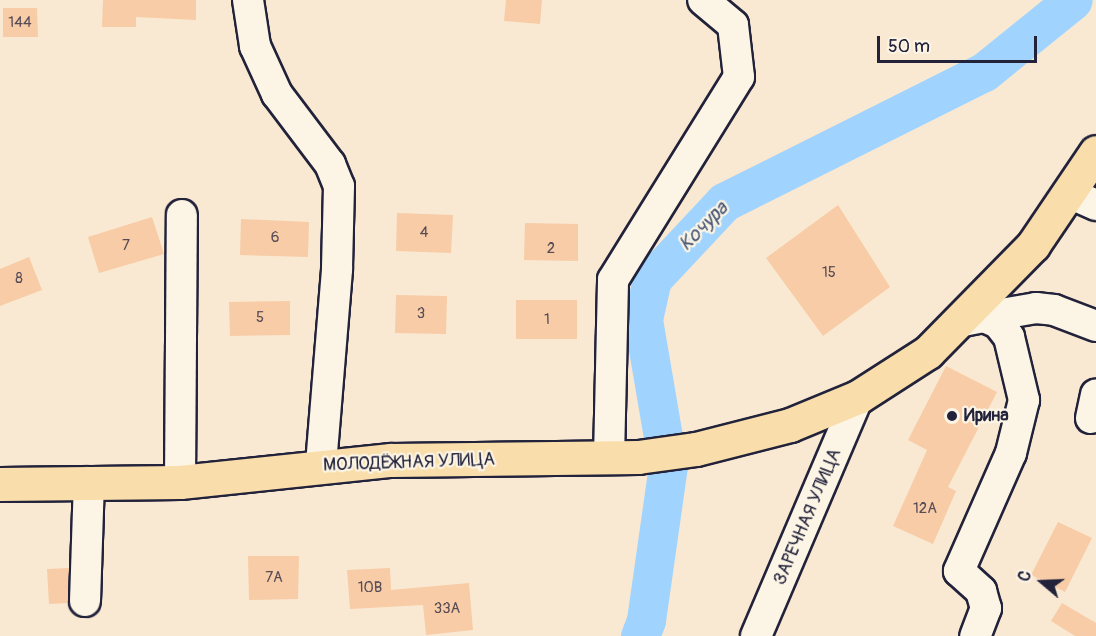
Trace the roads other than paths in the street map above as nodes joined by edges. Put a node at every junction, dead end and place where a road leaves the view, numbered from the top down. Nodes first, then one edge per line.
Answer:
1 (248, 0) edge
2 (703, 0) edge
3 (1096, 153) edge
4 (1082, 199) edge
5 (182, 215) dead end
6 (970, 320) junction
7 (1096, 327) edge
8 (858, 397) junction
9 (624, 457) junction
10 (321, 466) junction
11 (89, 482) junction
12 (180, 482) junction
13 (0, 484) edge
14 (85, 601) dead end
15 (756, 636) edge
16 (975, 636) edge

1 - 10 street
2 - 9 street
3 - 4 main road, МОЛОДЁЖНАЯ УЛИЦА
4 - 6 main road, МОЛОДЁЖНАЯ УЛИЦА
5 - 12 street
6 - 7 street
6 - 8 main road, МОЛОДЁЖНАЯ УЛИЦА
6 - 16 street
8 - 9 main road, МОЛОДЁЖНАЯ УЛИЦА
8 - 15 street, ЗАРЕЧНАЯ УЛИЦА
9 - 10 main road, МОЛОДЁЖНАЯ УЛИЦА
10 - 12 main road, МОЛОДЁЖНАЯ УЛИЦА
11 - 12 main road, МОЛОДЁЖНАЯ УЛИЦА
11 - 13 main road, МОЛОДЁЖНАЯ УЛИЦА
11 - 14 street

